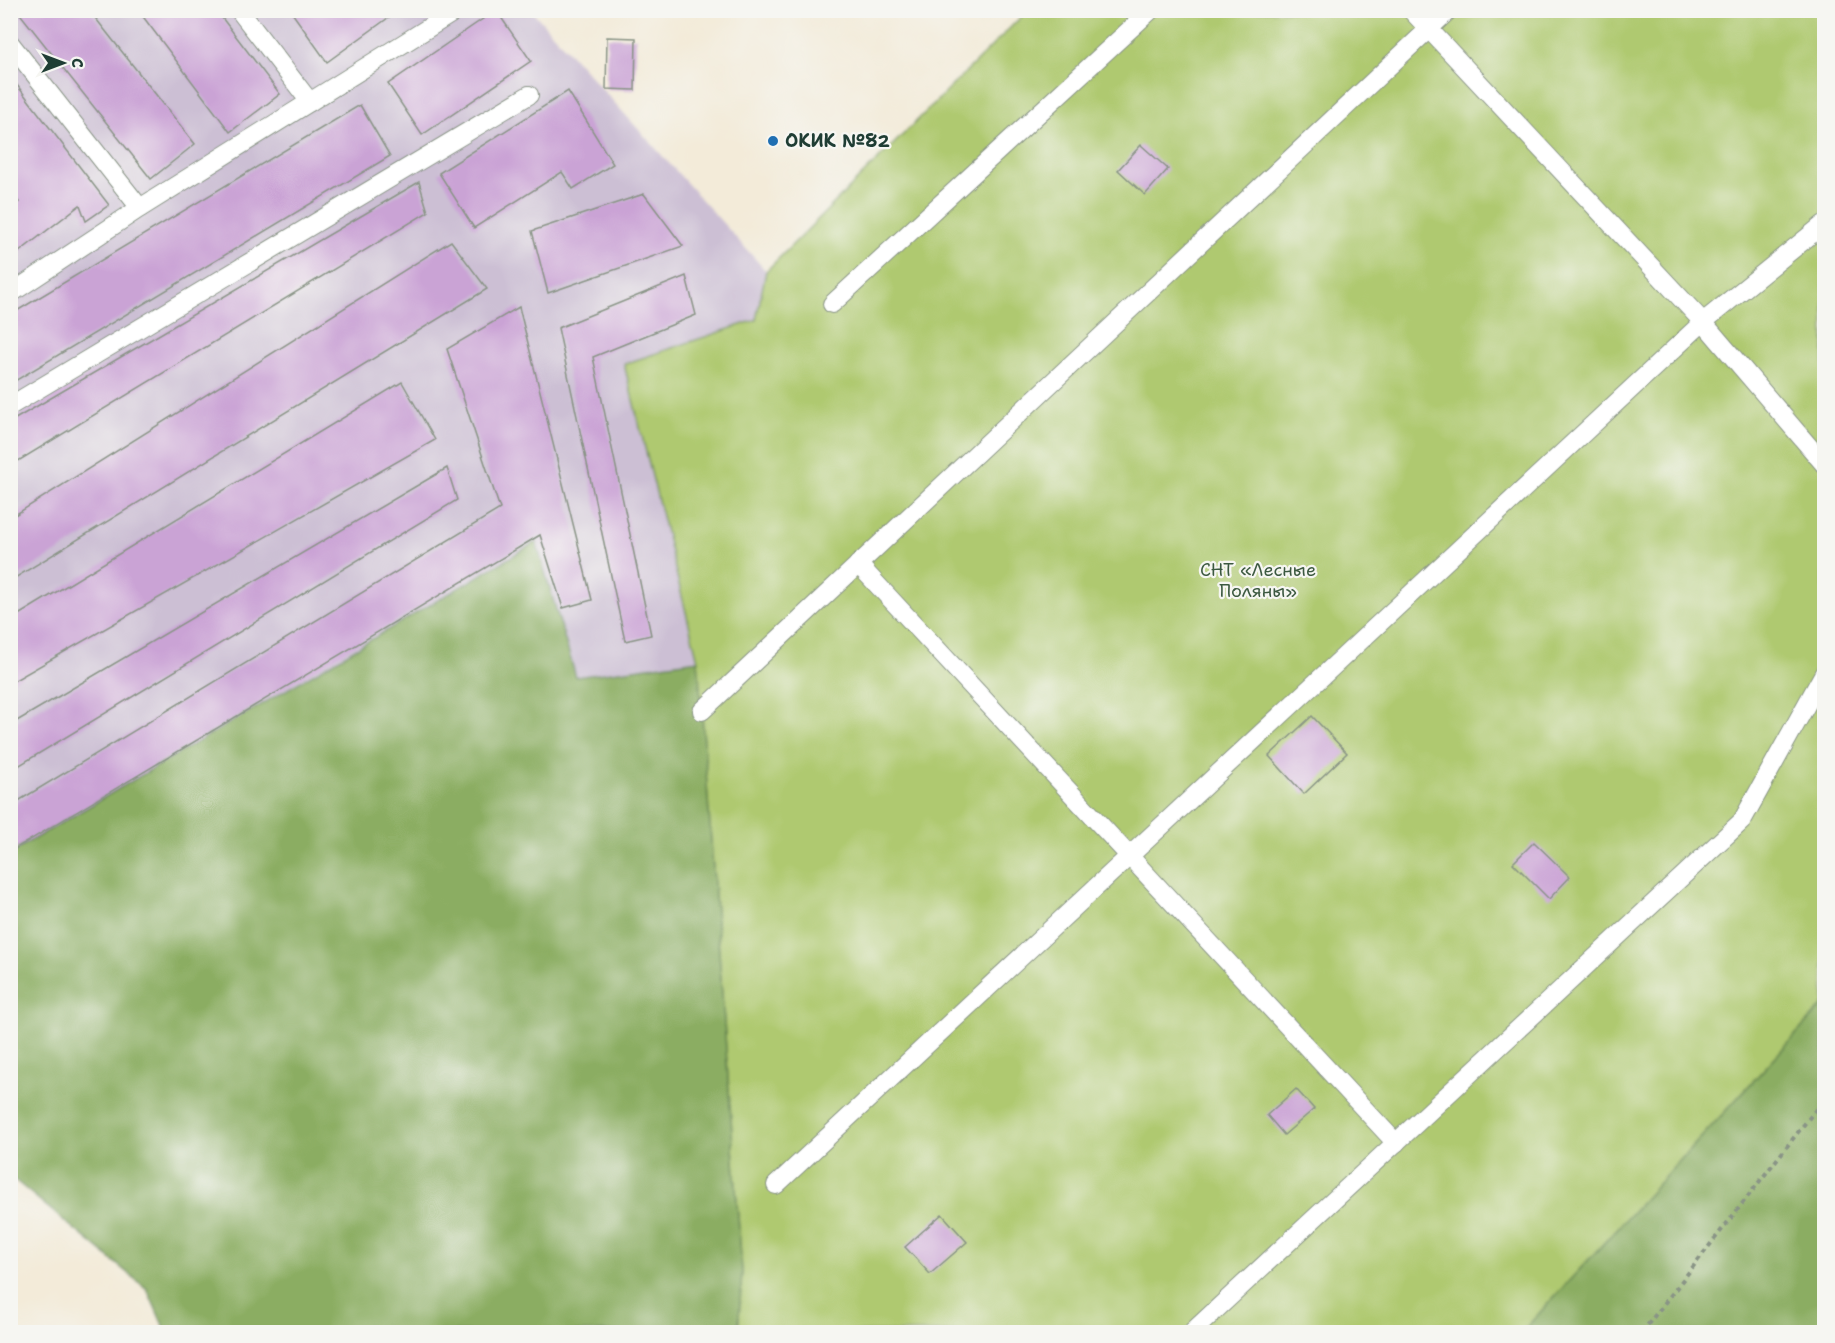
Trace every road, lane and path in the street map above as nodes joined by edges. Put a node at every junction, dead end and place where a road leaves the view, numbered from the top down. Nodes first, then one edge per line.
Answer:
1 (239, 10) edge
2 (457, 10) edge
3 (1151, 10) edge
4 (1411, 10) edge
5 (1449, 10) edge
6 (1429, 30) junction
7 (10, 43) edge
8 (528, 95) dead end
9 (310, 102) junction
10 (140, 208) junction
11 (1824, 224) edge
12 (10, 294) edge
13 (832, 304) dead end
14 (1703, 322) junction
15 (10, 406) edge
16 (1824, 464) edge
17 (858, 564) junction
18 (1824, 673) edge
19 (702, 711) dead end
20 (1129, 856) junction
21 (1824, 1099) edge
22 (1396, 1143) junction
23 (776, 1185) dead end
24 (1192, 1332) edge
25 (1642, 1332) edge

1 - 9 lane
2 - 9 lane
3 - 13 lane
4 - 6 lane
5 - 6 lane
6 - 14 lane
6 - 17 lane
7 - 10 lane
8 - 15 lane
9 - 10 lane
10 - 12 lane
11 - 14 lane
14 - 16 lane
14 - 20 lane
17 - 19 lane
17 - 20 lane
18 - 22 lane
20 - 22 lane
20 - 23 lane
21 - 25 path
22 - 24 lane

